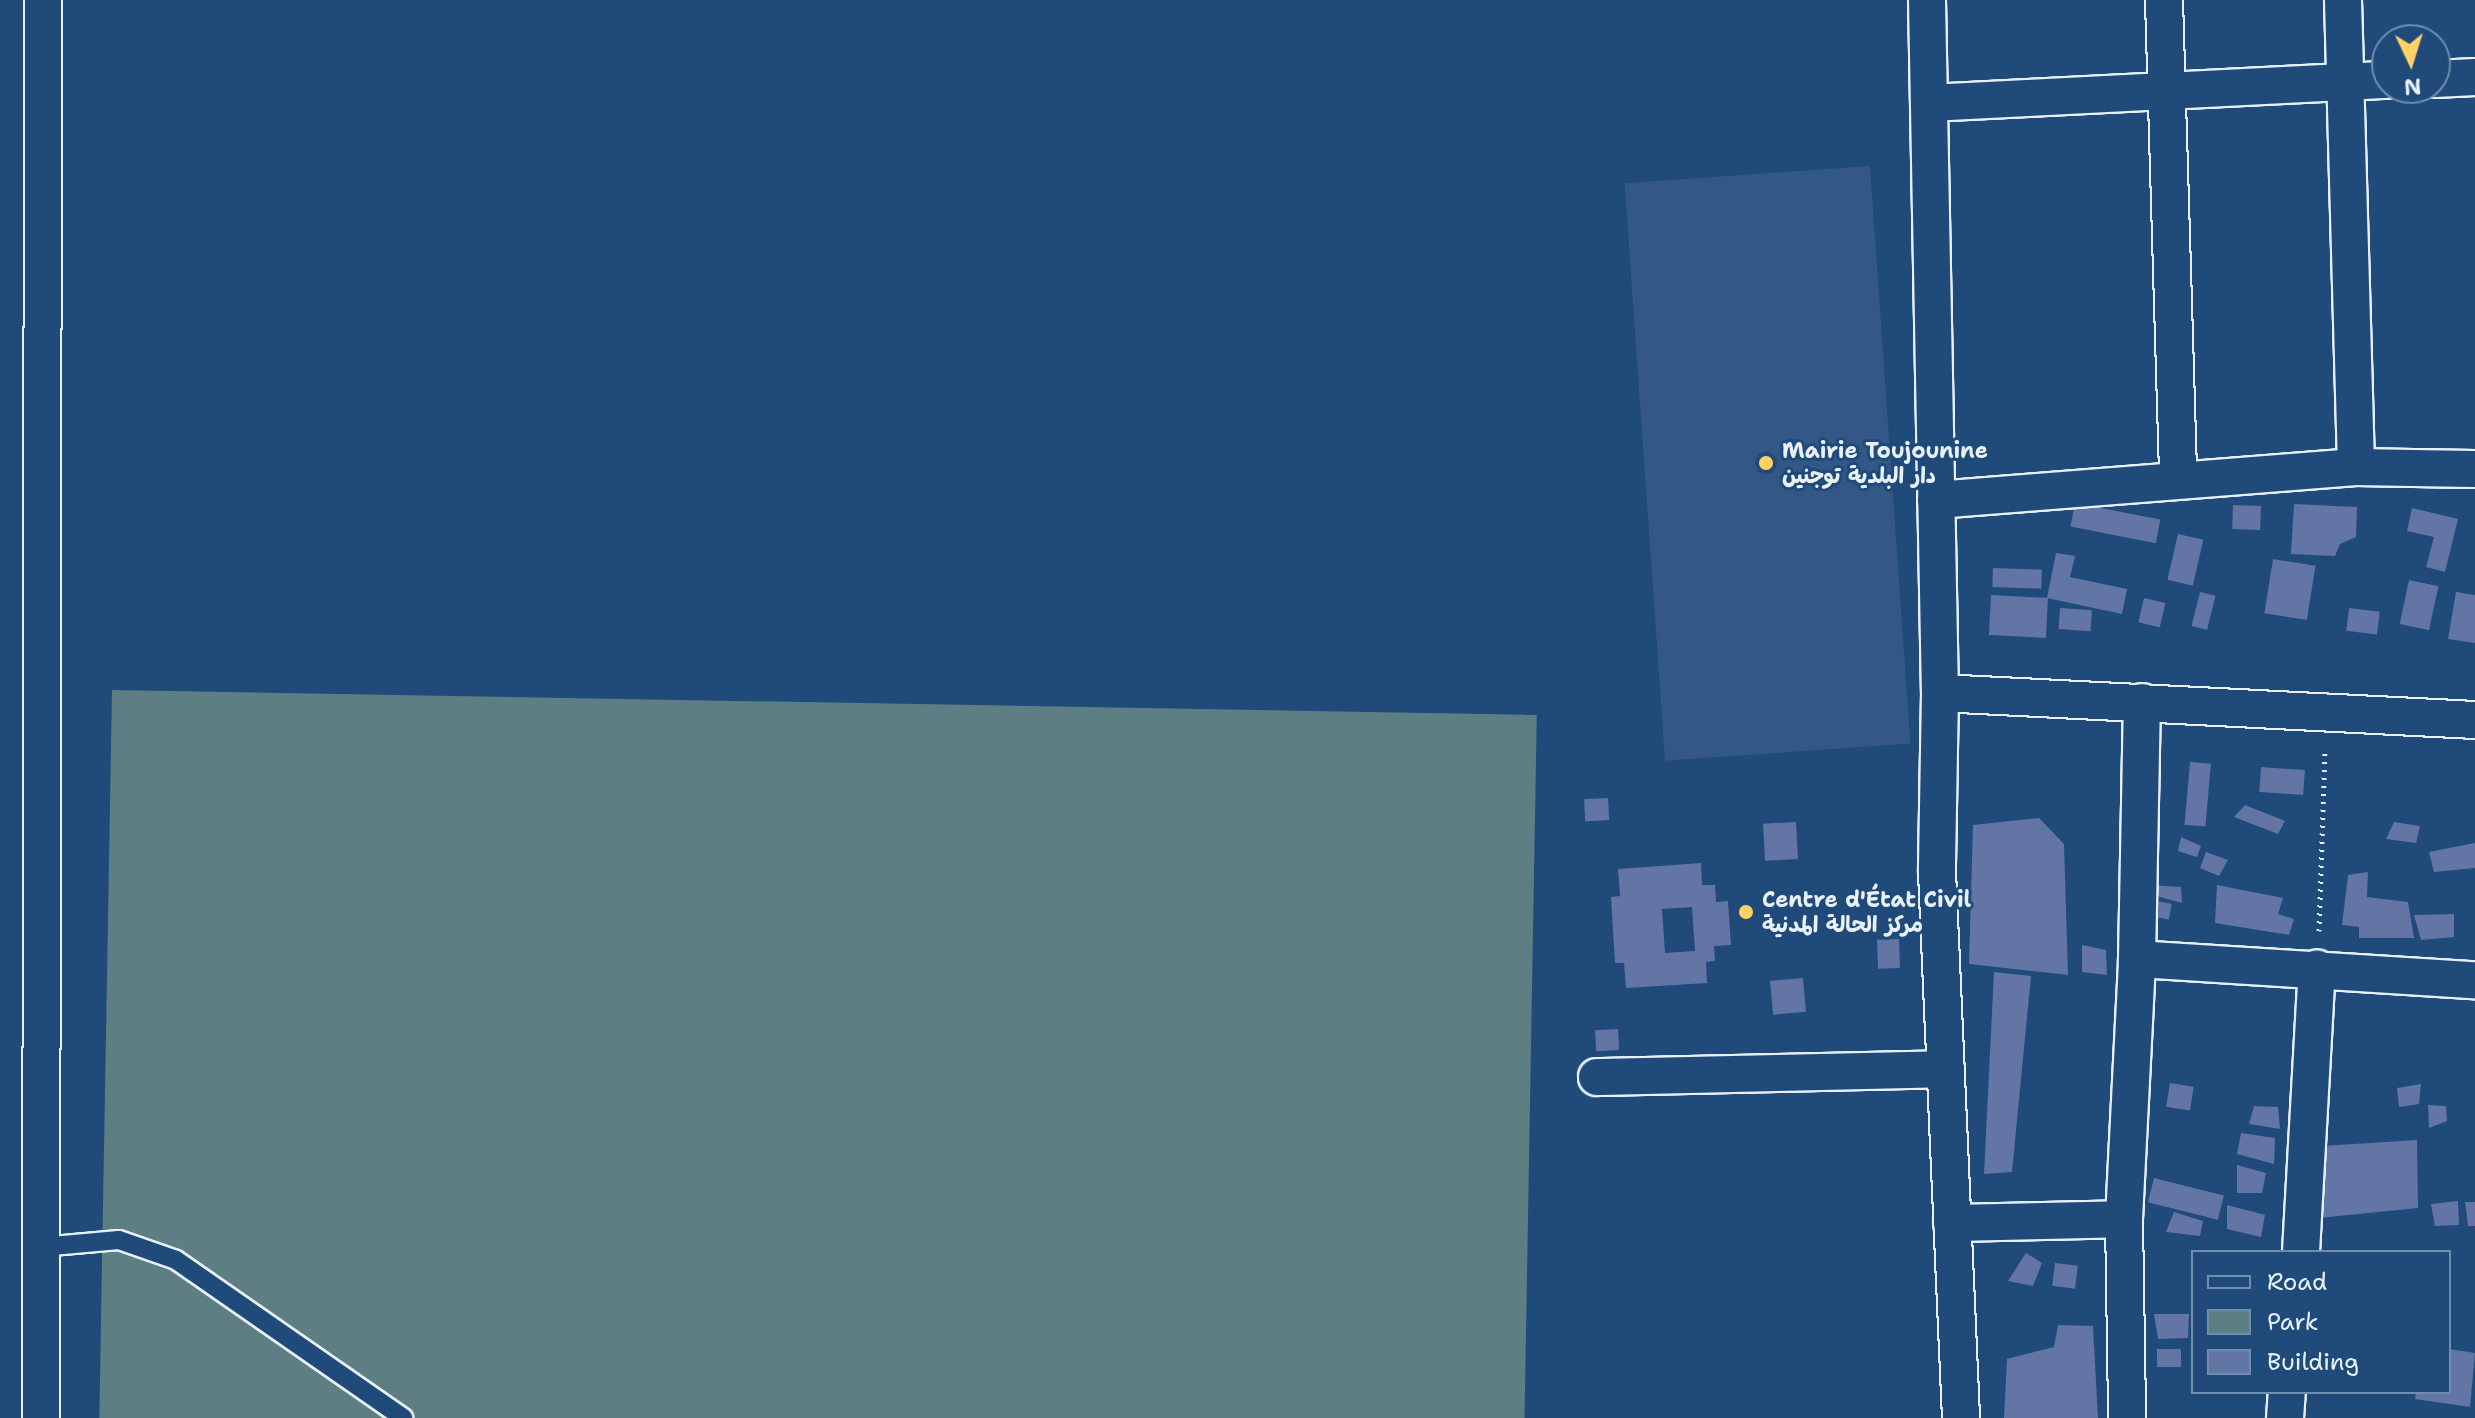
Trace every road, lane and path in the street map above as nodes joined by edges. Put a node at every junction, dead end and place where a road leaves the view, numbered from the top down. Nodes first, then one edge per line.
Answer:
1 (43, 0) edge
2 (1927, 0) edge
3 (2164, 0) edge
4 (2343, 0) edge
5 (2475, 77) edge
6 (2451, 78) edge
7 (2371, 80) edge
8 (2347, 81) junction
9 (2169, 89) junction
10 (1929, 103) junction
11 (2356, 467) junction
12 (2475, 469) edge
13 (2178, 478) junction
14 (1936, 500) junction
15 (1940, 693) junction
16 (2142, 702) junction
17 (2327, 711) junction
18 (2475, 720) edge
19 (2137, 959) junction
20 (2317, 968) junction
21 (2475, 980) edge
22 (1946, 1069) junction
23 (1597, 1077) dead end
24 (2124, 1219) junction
25 (1952, 1223) junction
26 (41, 1247) junction
27 (2301, 1250) edge
28 (2287, 1394) edge
29 (41, 1418) edge
30 (403, 1418) edge
31 (1961, 1418) edge
32 (2127, 1418) edge
33 (2285, 1418) edge

1 - 26 street
2 - 10 street
3 - 9 street
4 - 8 street
5 - 6 street
7 - 8 street
8 - 9 street
8 - 11 street
9 - 10 street
9 - 13 street
10 - 14 street
11 - 12 street
11 - 13 street
13 - 14 street
14 - 15 street
15 - 16 street
15 - 22 street
16 - 17 street
16 - 19 street
17 - 18 street
17 - 20 path
19 - 20 street
19 - 24 street
20 - 21 street
20 - 27 street
22 - 23 street
22 - 25 street
24 - 25 street
24 - 32 street
25 - 31 street
26 - 29 street
26 - 30 lane
28 - 33 street

